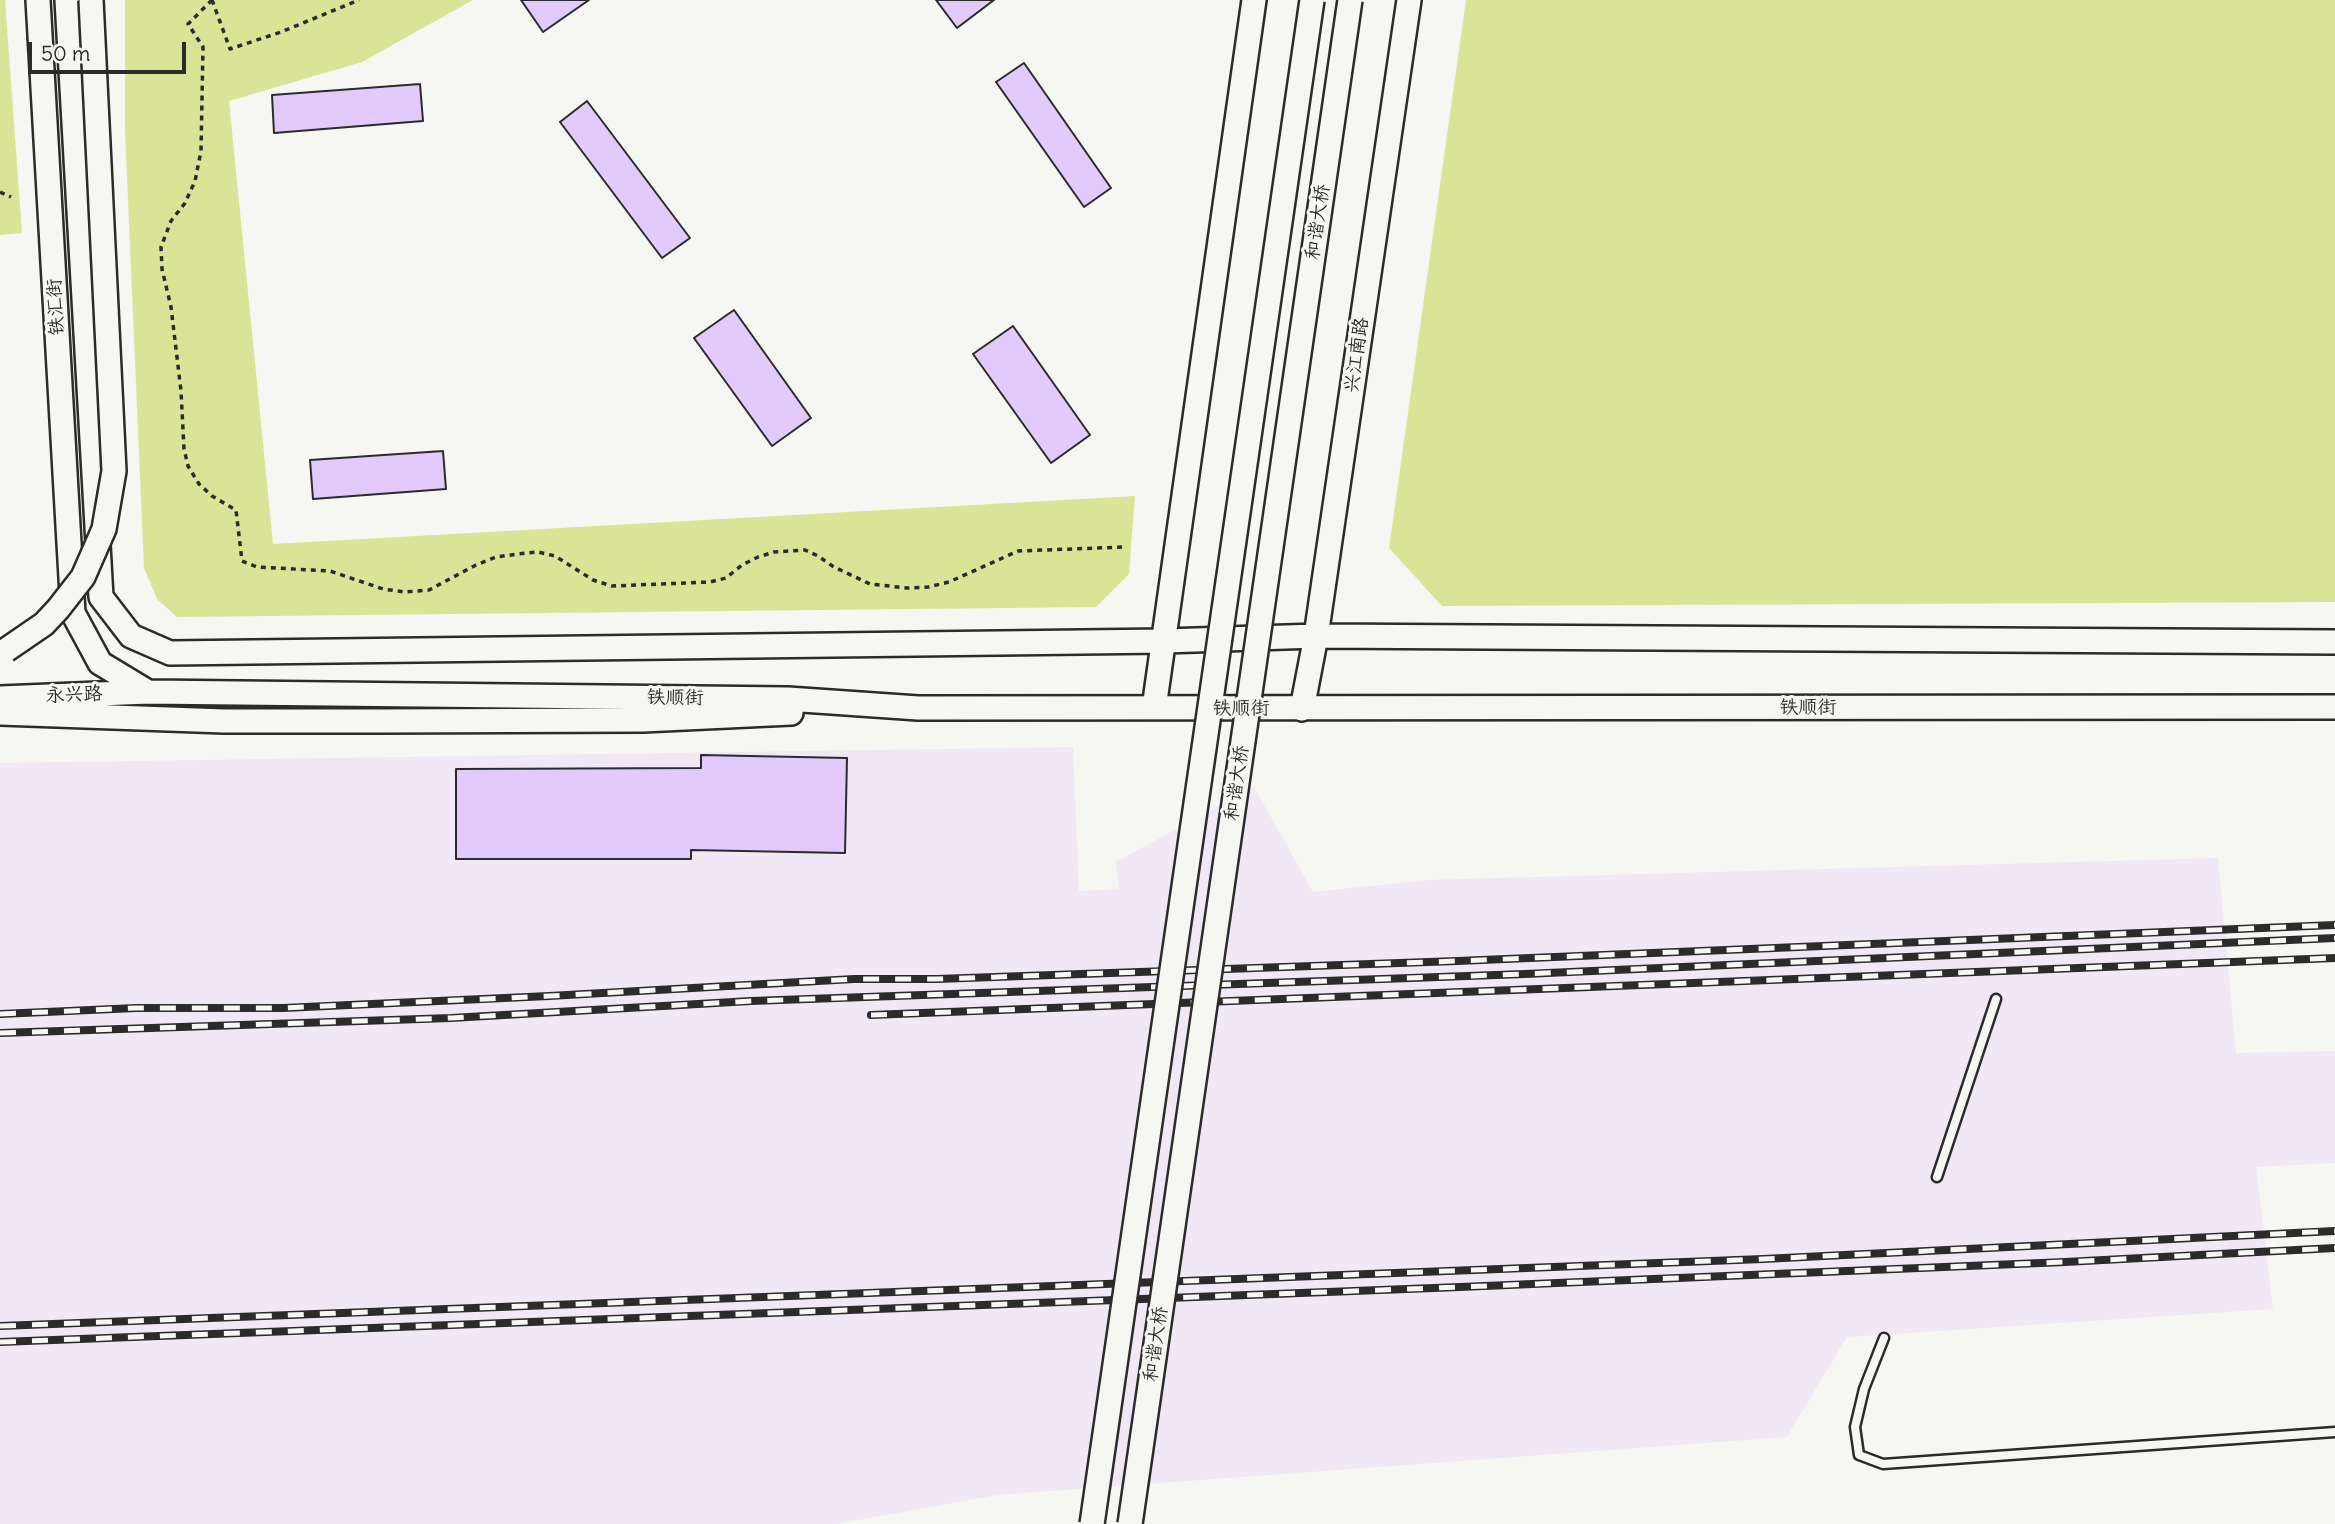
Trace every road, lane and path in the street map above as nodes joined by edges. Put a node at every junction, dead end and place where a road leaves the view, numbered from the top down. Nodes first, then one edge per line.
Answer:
1 (38, 0) edge
2 (67, 0) edge
3 (92, 0) edge
4 (212, 0) edge
5 (359, 0) edge
6 (1254, 0) edge
7 (1312, 0) edge
8 (1350, 0) edge
9 (1409, 0) edge
10 (0, 192) edge
11 (11, 197) dead end
12 (1125, 547) dead end
13 (1316, 636) junction
14 (1165, 640) junction
15 (2335, 642) edge
16 (0, 653) edge
17 (148, 692) junction
18 (0, 698) edge
19 (2335, 707) edge
20 (918, 708) junction
21 (1154, 708) junction
22 (1302, 709) junction
23 (0, 713) edge
24 (1996, 999) dead end
25 (1937, 1177) dead end
26 (1884, 1338) dead end
27 (2335, 1432) edge
28 (1092, 1524) edge
29 (1130, 1524) edge

1 - 17 main road, 铁汇街
2 - 14 main road, 铁汇街
3 - 16 main road, bridge
4 - 5 path
4 - 12 path
6 - 14 main road
7 - 28 main road, 和谐大桥, bridge
8 - 29 main road, 和谐大桥, bridge
9 - 13 main road, 兴江南路
10 - 11 path
13 - 14 main road
13 - 15 main road
13 - 22 main road, 兴江南路
14 - 21 main road
17 - 18 main road, 永兴路
17 - 20 main road, 铁顺街
19 - 22 main road, 铁顺街
20 - 21 main road, 铁顺街
20 - 23 main road
21 - 22 main road, 铁顺街
24 - 25 lane
26 - 27 lane

